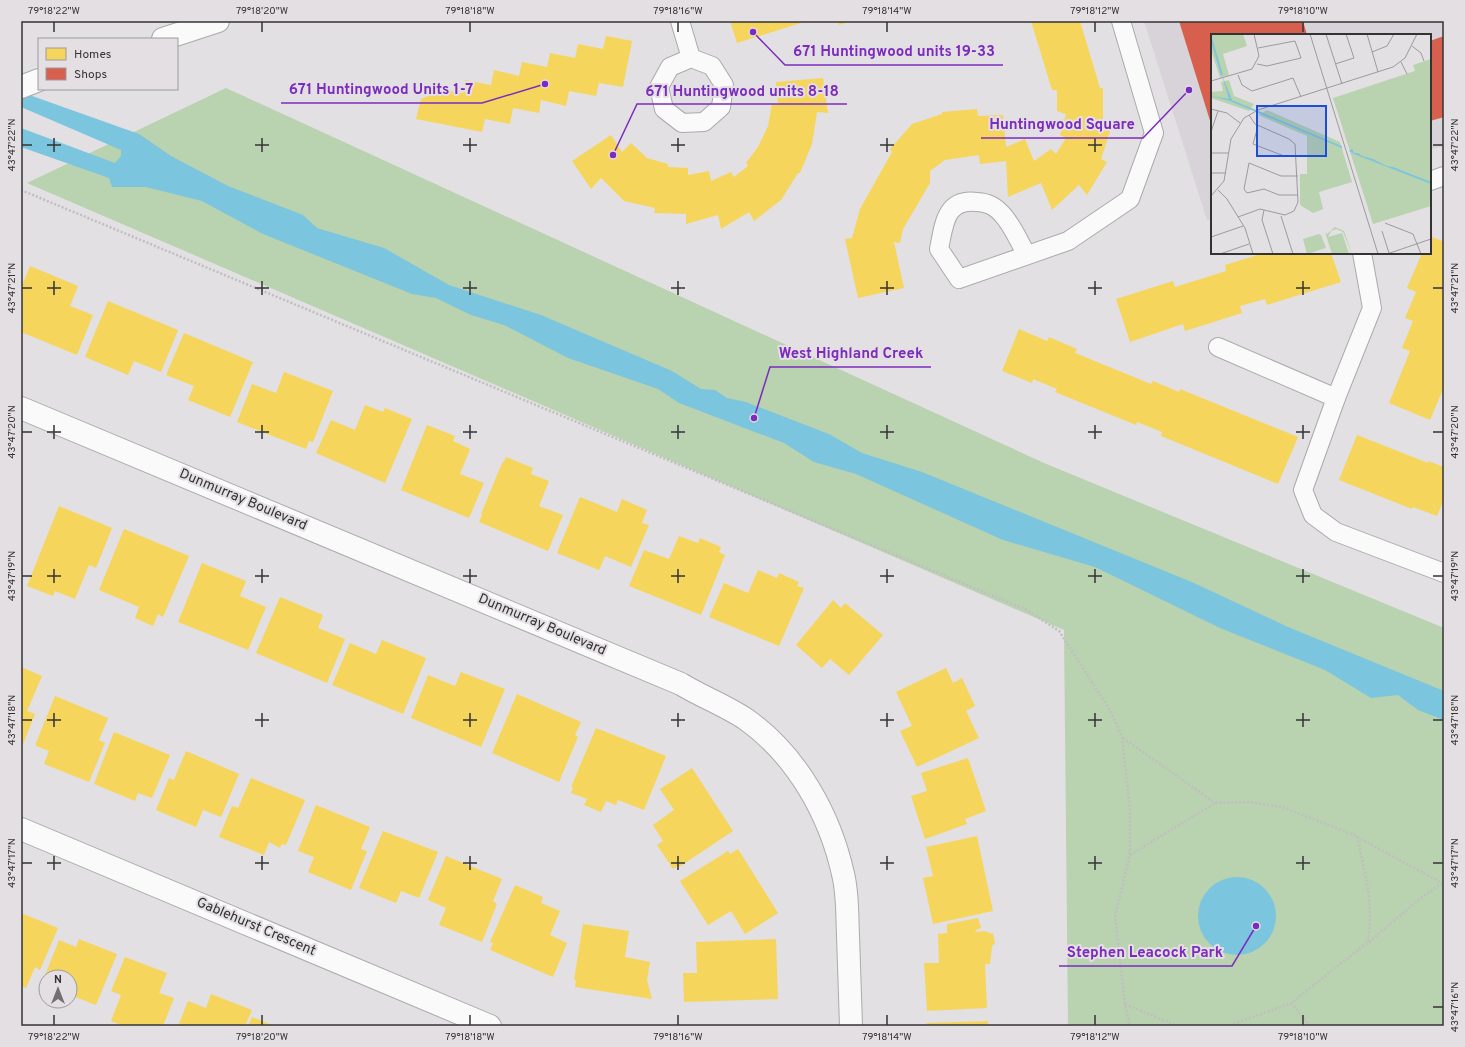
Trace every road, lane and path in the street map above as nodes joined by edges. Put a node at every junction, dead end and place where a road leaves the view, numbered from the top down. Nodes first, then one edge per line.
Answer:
1 (218, 21) edge
2 (680, 21) edge
3 (1121, 21) edge
4 (166, 38) edge
5 (691, 58) dead end
6 (38, 80) edge
7 (21, 87) edge
8 (1444, 176) edge
9 (1431, 181) edge
10 (21, 190) edge
11 (1362, 254) edge
12 (1027, 255) junction
13 (1218, 347) dead end
14 (1336, 398) junction
15 (21, 409) edge
16 (1444, 573) edge
17 (1122, 737) junction
18 (1215, 803) junction
19 (21, 829) edge
20 (1357, 836) junction
21 (1130, 855) junction
22 (1443, 882) edge
23 (1368, 942) junction
24 (1292, 1003) junction
25 (1125, 1004) junction
26 (490, 1026) edge
27 (850, 1026) edge
28 (1130, 1026) edge
29 (1177, 1026) edge
30 (1228, 1026) edge
31 (1310, 1026) edge

1 - 4 street
2 - 5 lane
3 - 12 lane
6 - 7 street
8 - 9 lane
10 - 17 path
11 - 14 lane
12 - 12 lane
13 - 14 lane
14 - 16 lane
15 - 27 street, Dunmurray Boulevard
17 - 18 path
17 - 21 path
18 - 20 path
18 - 21 path
19 - 26 street, Gablehurst Crescent
20 - 22 path
20 - 23 path
21 - 25 path
22 - 23 path
23 - 24 path
24 - 30 path
24 - 31 path
25 - 28 path
25 - 29 path

